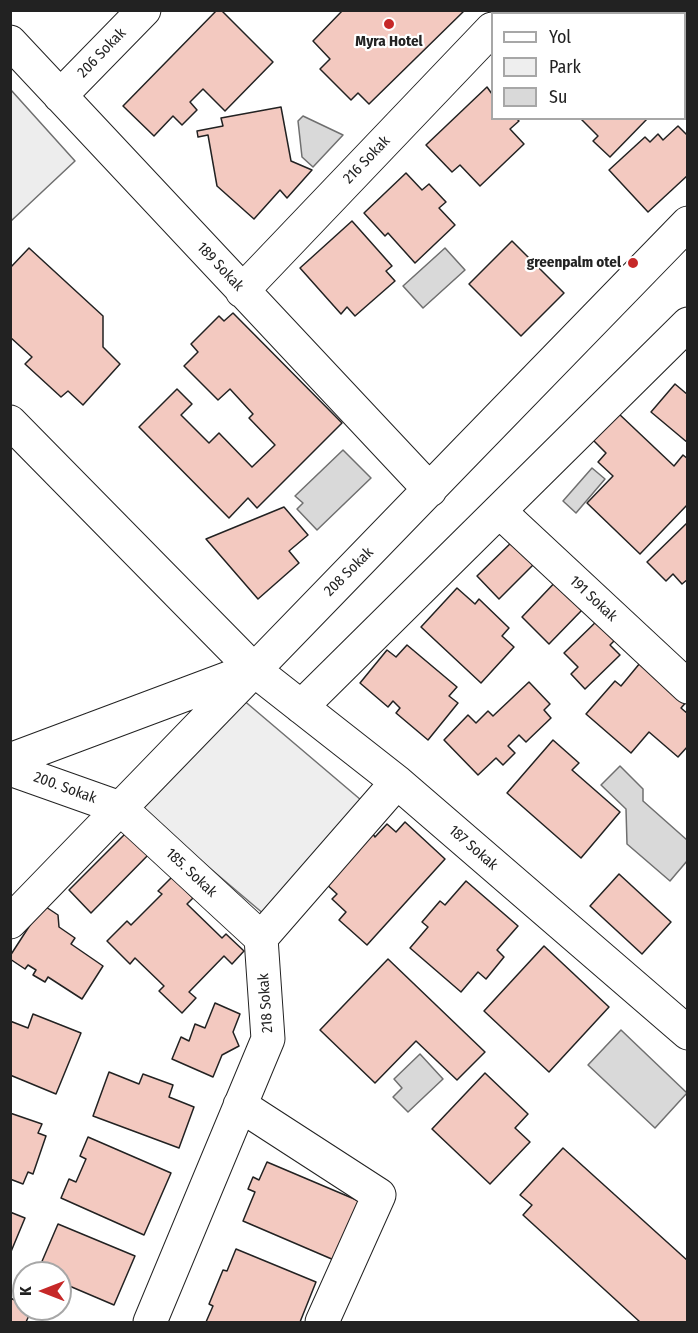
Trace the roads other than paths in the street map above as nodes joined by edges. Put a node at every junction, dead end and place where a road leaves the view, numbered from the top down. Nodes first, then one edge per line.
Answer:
1 (144, 10) edge
2 (491, 30) edge
3 (10, 42) edge
4 (60, 96) junction
5 (687, 223) edge
6 (242, 291) junction
7 (687, 324) edge
8 (10, 422) edge
9 (430, 490) junction
10 (499, 511) junction
11 (253, 669) junction
12 (687, 687) edge
13 (301, 707) junction
14 (10, 760) edge
15 (10, 769) edge
16 (397, 782) junction
17 (120, 808) junction
18 (10, 922) edge
19 (261, 938) junction
20 (687, 1033) edge
21 (240, 1105) junction
22 (150, 1323) edge
23 (322, 1323) edge

1 - 4 street, 206 Sokak
2 - 6 street, 216 Sokak
3 - 4 street, 189 Sokak
4 - 6 street, 189 Sokak
5 - 9 street, 208 Sokak
6 - 9 street, 189 Sokak
7 - 10 street
8 - 11 street, 187 Sokak
9 - 11 street, 208 Sokak
10 - 12 street, 191 Sokak
10 - 13 street
11 - 13 street, 187 Sokak
11 - 14 street
11 - 17 street, 208 Sokak
13 - 16 street, 187 Sokak
15 - 17 street, 200. Sokak
16 - 19 street
16 - 20 street, 187 Sokak
17 - 18 street, 208 Sokak
17 - 19 street, 185. Sokak
19 - 21 street, 218 Sokak
21 - 22 street, 218 Sokak
21 - 23 street

